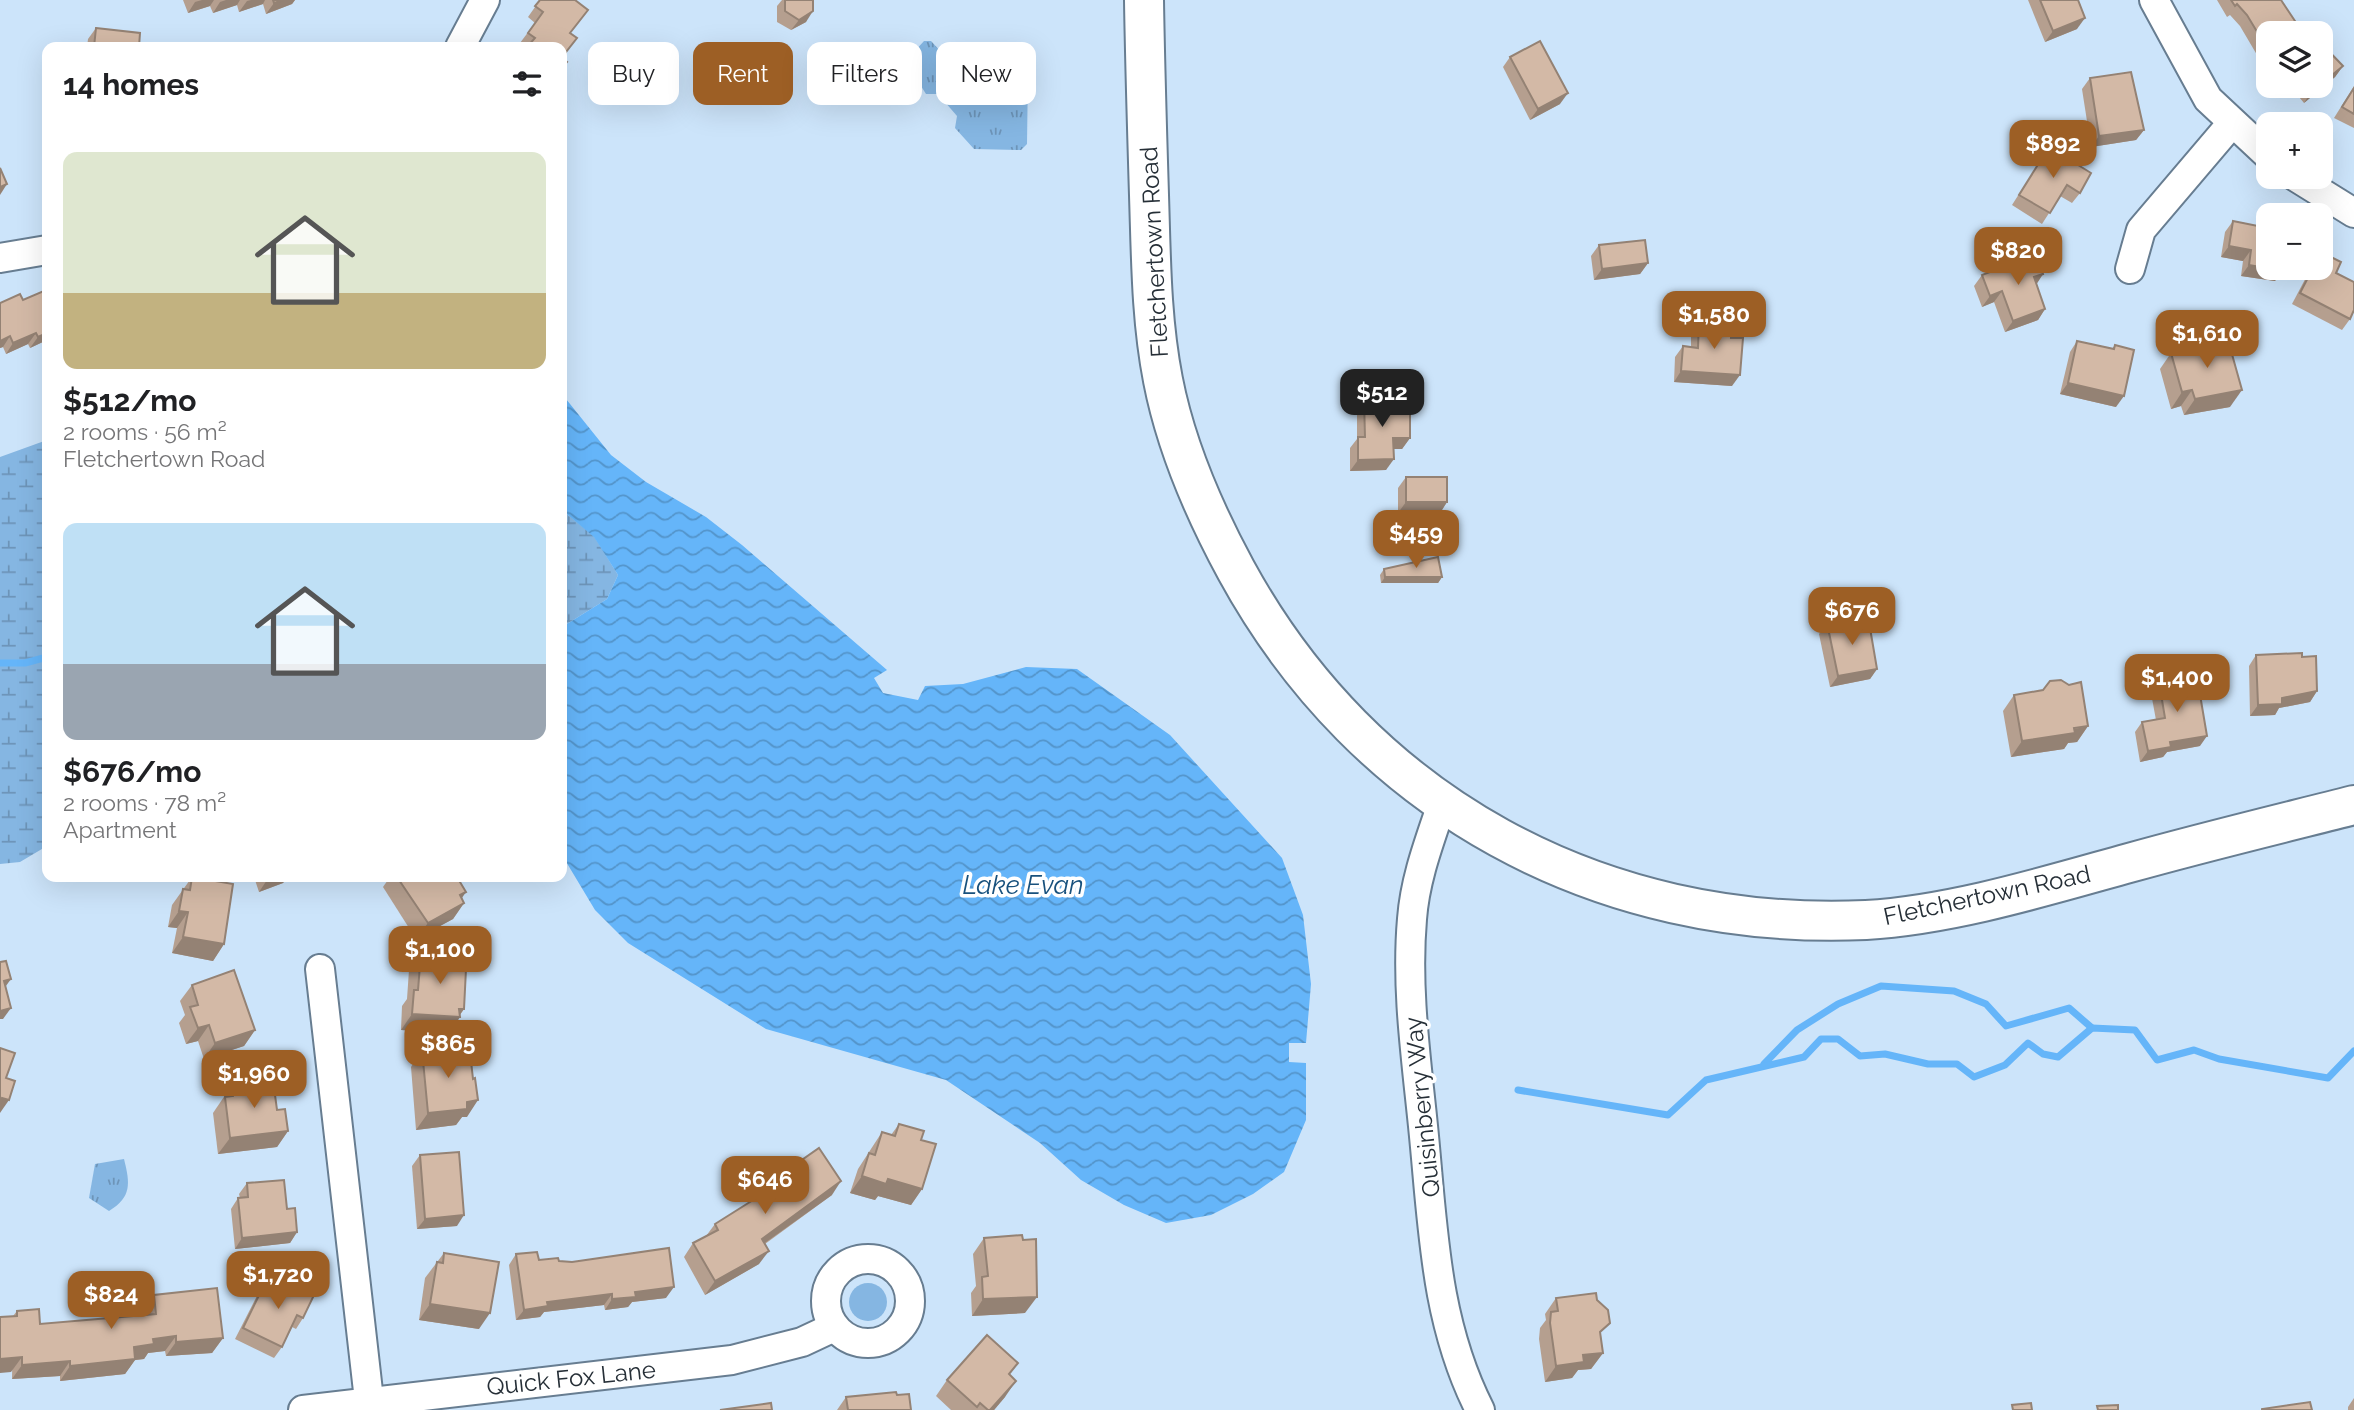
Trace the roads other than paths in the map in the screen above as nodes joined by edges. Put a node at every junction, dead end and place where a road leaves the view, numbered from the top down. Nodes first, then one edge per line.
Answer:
1 (485, 0) edge
2 (1144, 0) edge
3 (2154, 0) edge
4 (463, 42) edge
5 (2232, 123) junction
6 (2256, 144) edge
7 (2315, 189) edge
8 (2354, 213) edge
9 (42, 251) edge
10 (0, 258) edge
11 (2130, 269) dead end
12 (1443, 801) junction
13 (2354, 804) edge
14 (320, 969) dead end
15 (834, 1326) dead end
16 (369, 1401) junction
17 (303, 1410) edge
18 (1480, 1410) edge

1 - 4 street
2 - 12 street, Fletchertown Road
3 - 5 street
5 - 6 street
5 - 11 street
7 - 8 street
9 - 10 street
12 - 13 street, Fletchertown Road
12 - 18 street, Quisinberry Way
14 - 16 street
15 - 16 street, Quick Fox Lane
16 - 17 street, Quick Fox Lane

